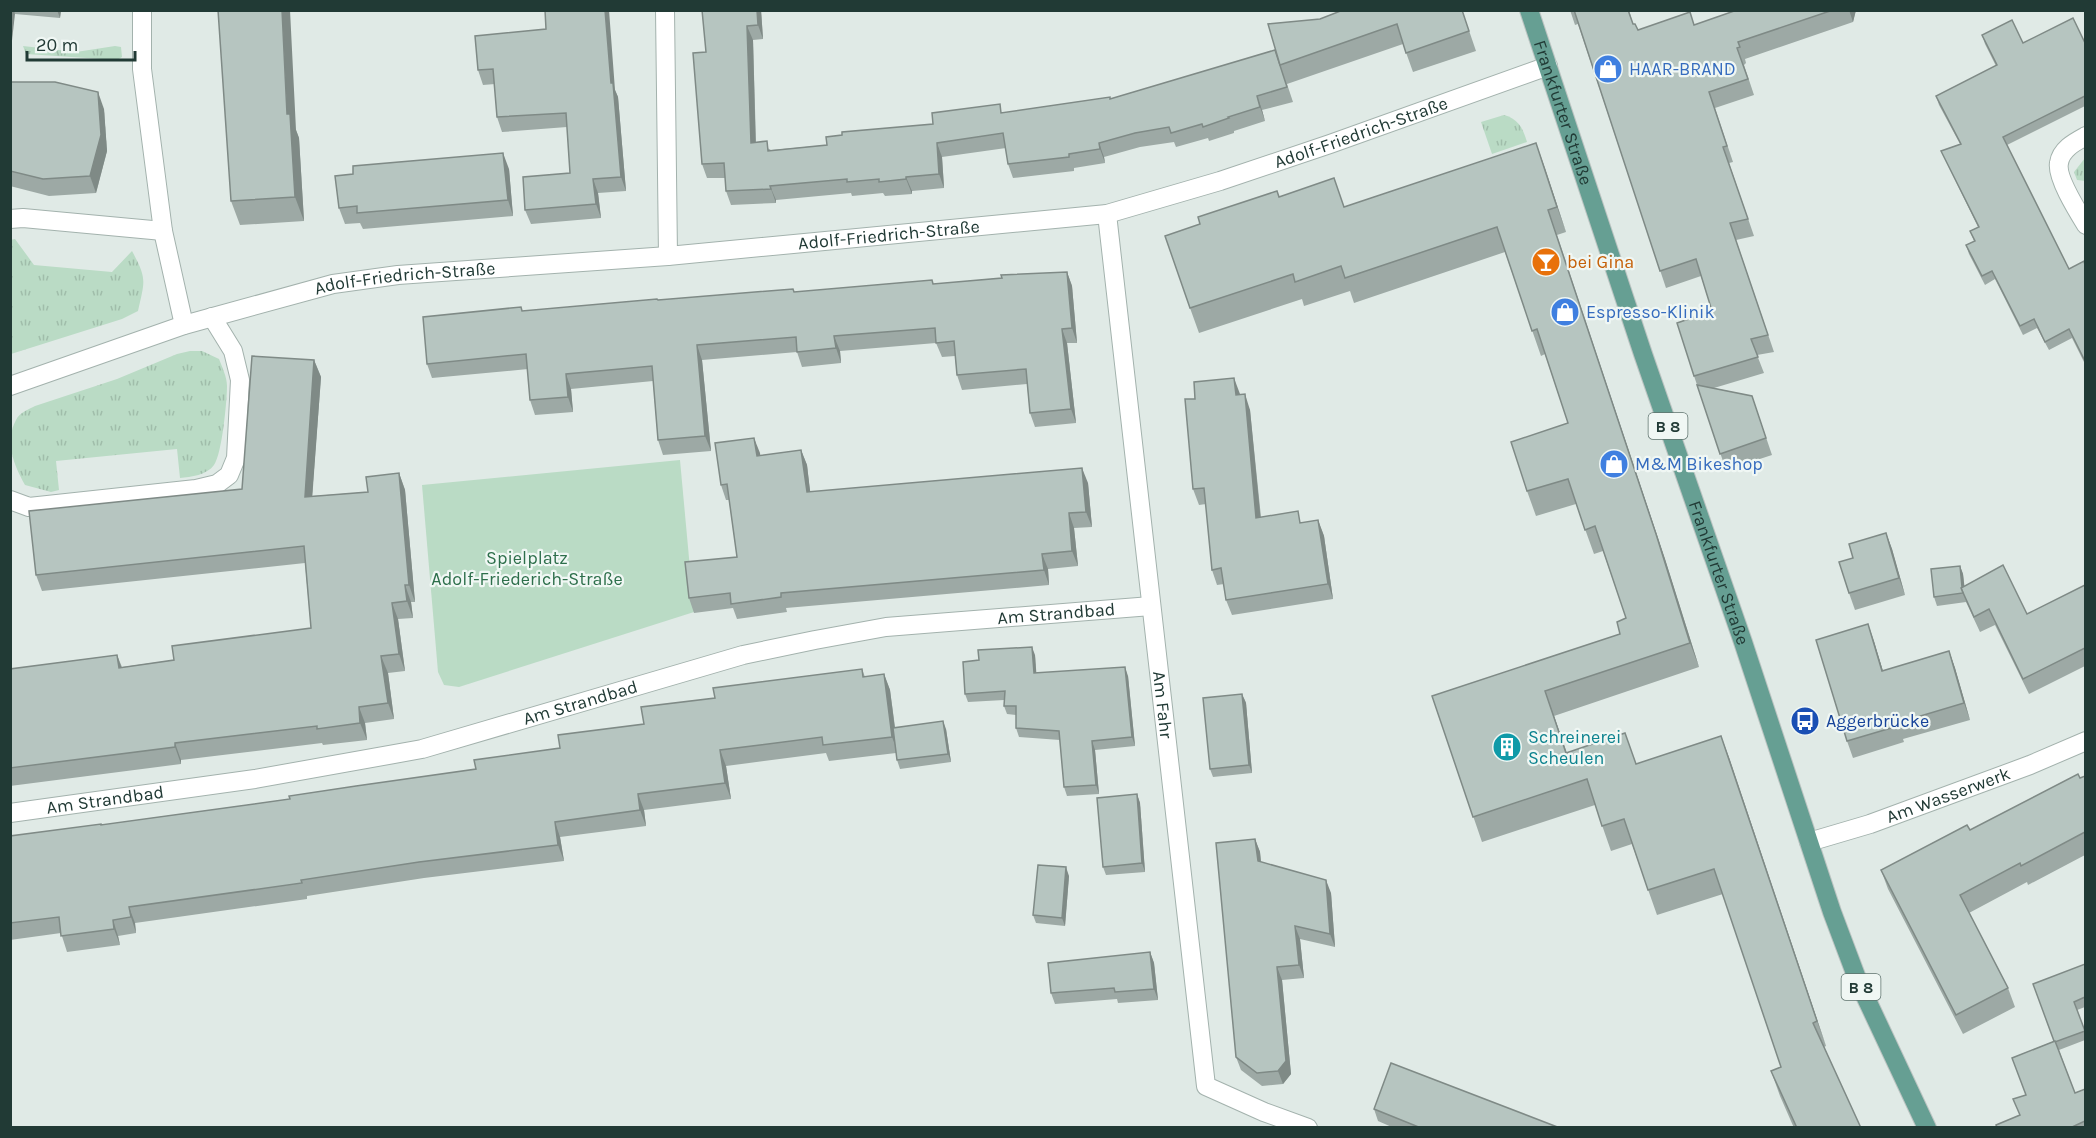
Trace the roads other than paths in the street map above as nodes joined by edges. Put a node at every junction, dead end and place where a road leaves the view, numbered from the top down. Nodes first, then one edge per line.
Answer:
1 (142, 10) edge
2 (665, 10) edge
3 (1529, 10) edge
4 (1548, 66) junction
5 (2085, 136) edge
6 (1107, 214) junction
7 (10, 219) edge
8 (2085, 225) edge
9 (163, 231) junction
10 (668, 256) junction
11 (212, 317) junction
12 (184, 326) junction
13 (10, 386) edge
14 (10, 500) edge
15 (1151, 606) junction
16 (2085, 741) edge
17 (10, 813) edge
18 (1809, 842) junction
19 (1308, 1128) edge
20 (1927, 1128) edge

1 - 9 street
2 - 10 street
3 - 4 main road, Frankfurter Straße / B 8
4 - 6 street, Adolf-Friedrich-Straße
4 - 18 main road, Frankfurter Straße / B 8
5 - 8 street
6 - 10 street, Adolf-Friedrich-Straße
6 - 15 street, Am Fahr
7 - 9 street
9 - 12 street
10 - 11 street, Adolf-Friedrich-Straße
11 - 12 street, Adolf-Friedrich-Straße
11 - 14 street
12 - 13 street, Adolf-Friedrich-Straße
15 - 17 street, Am Strandbad
15 - 19 street, Am Fahr
16 - 18 street, Am Wasserwerk
18 - 20 main road, Frankfurter Straße / B 8

